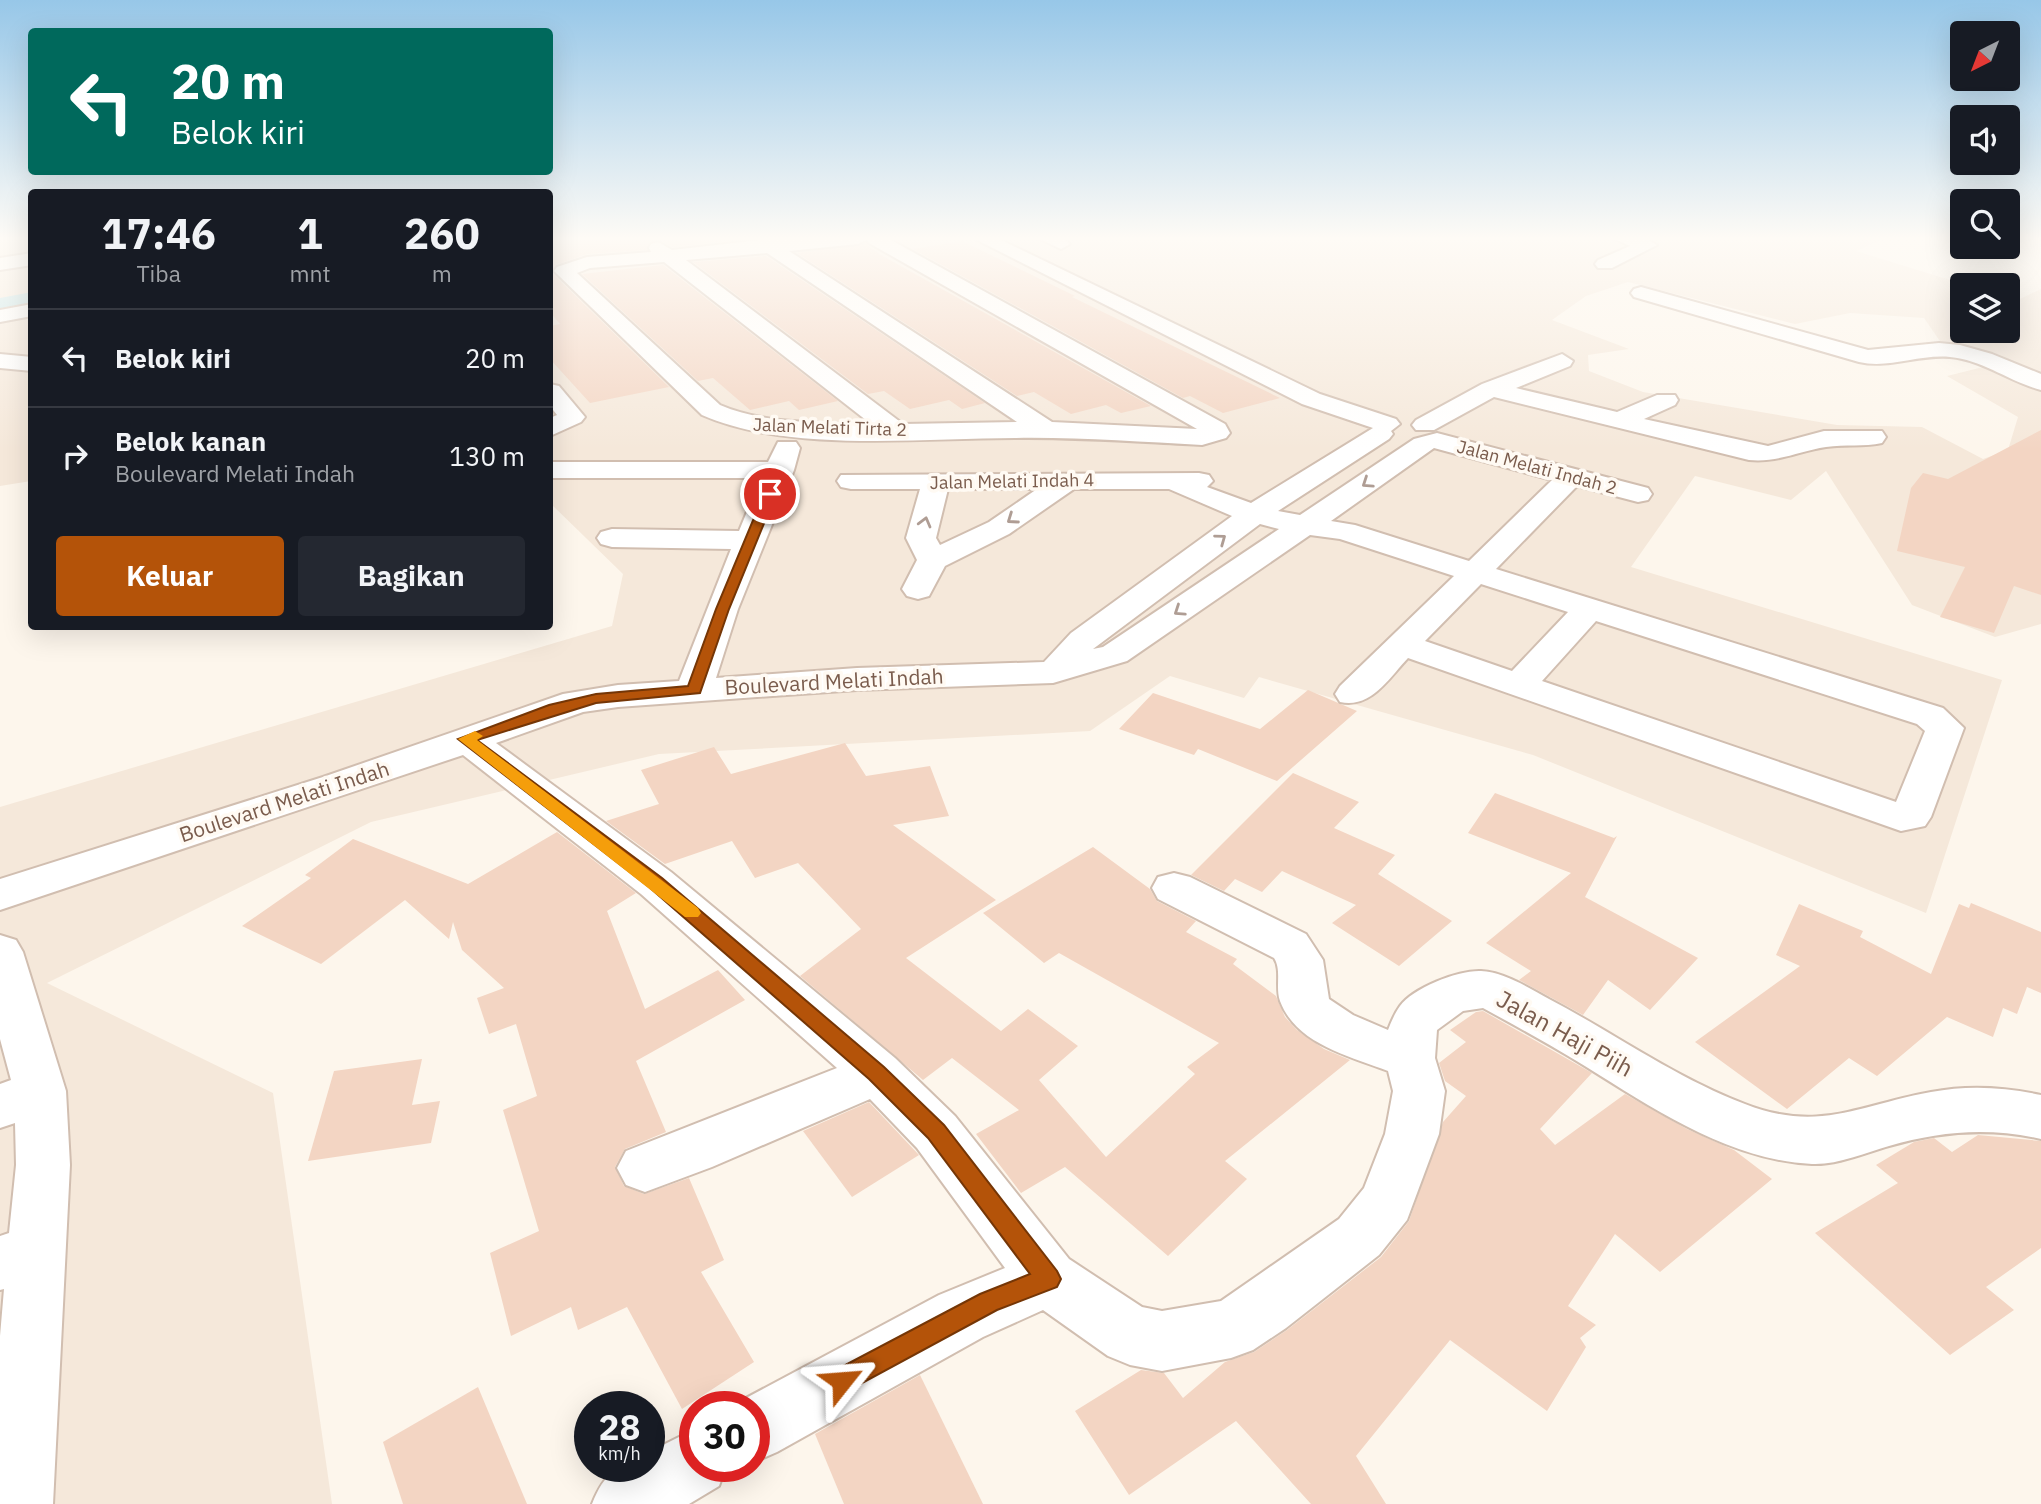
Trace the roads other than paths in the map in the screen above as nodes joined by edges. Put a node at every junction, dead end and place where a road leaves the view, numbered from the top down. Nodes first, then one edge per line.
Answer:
1 (605, 309) edge
2 (737, 309) edge
3 (864, 309) edge
4 (1001, 309) edge
5 (1127, 309) edge
6 (1699, 309) edge
7 (28, 311) edge
8 (0, 316) edge
9 (0, 361) edge
10 (1562, 361) dead end
11 (28, 364) edge
12 (2041, 383) edge
13 (1491, 389) junction
14 (553, 395) edge
15 (1666, 400) dead end
16 (1620, 420) junction
17 (553, 426) edge
18 (1384, 428) junction
19 (895, 430) junction
20 (1046, 430) junction
21 (1428, 437) junction
22 (1873, 437) dead end
23 (553, 470) edge
24 (1572, 476) junction
25 (852, 481) dead end
26 (1068, 481) junction
27 (936, 483) junction
28 (1638, 494) dead end
29 (1267, 506) junction
30 (1322, 524) junction
31 (612, 538) dead end
32 (750, 540) junction
33 (932, 560) junction
34 (1475, 572) junction
35 (918, 589) dead end
36 (1589, 609) junction
37 (1403, 645) junction
38 (1053, 672) junction
39 (1519, 685) junction
40 (694, 690) junction
41 (1353, 694) dead end
42 (466, 739) junction
43 (1174, 888) dead end
44 (1, 901) edge
45 (0, 952) edge
46 (1410, 1058) junction
47 (877, 1073) junction
48 (20, 1099) edge
49 (2041, 1117) edge
50 (645, 1168) dead end
51 (18, 1257) edge
52 (1048, 1279) junction
53 (770, 1420) edge
54 (679, 1472) edge
55 (19, 1504) edge
56 (626, 1504) edge

1 - 19 street, Jalan Melati Tirta 2
2 - 19 street
3 - 20 street
4 - 20 street, Jalan Melati Tirta 2
5 - 18 street, Jalan Melati Indah 2
6 - 12 street
7 - 8 street
9 - 11 street
10 - 13 street, Boulevard Melati Indah
13 - 16 street
13 - 21 street, Boulevard Melati Indah
14 - 17 street
15 - 16 street
16 - 22 street
18 - 21 street, Jalan Melati Indah 2
18 - 29 street
19 - 20 street, Jalan Melati Tirta 2
21 - 24 street, Jalan Melati Indah 2
21 -> 30 street, Boulevard Melati Indah
23 - 32 street
24 - 28 street, Jalan Melati Indah 2
24 - 34 street
25 - 27 street, Jalan Melati Indah 4
26 - 27 street, Jalan Melati Indah 4
26 - 29 street, Jalan Melati Indah 4
26 -> 33 street
33 -> 27 street
29 - 30 street, Jalan Melati Indah 4
38 -> 29 street
30 - 34 street, Jalan Melati Indah 4
30 -> 38 street, Boulevard Melati Indah
31 - 32 street
32 - 40 street
33 - 35 street
34 - 36 street, Jalan Melati Indah 4
34 - 37 street
36 - 39 street
36 - 39 street, Jalan Melati Indah 4
37 - 39 street
37 - 41 street
38 - 40 street, Boulevard Melati Indah
40 - 42 street, Boulevard Melati Indah
42 - 44 street, Boulevard Melati Indah
42 - 47 street, Jalan Haji Piih
43 - 46 street
45 - 48 street
46 - 49 street, Jalan Haji Piih
46 - 52 street, Jalan Haji Piih
47 - 50 street
47 - 52 street, Jalan Haji Piih
48 - 51 street
51 - 55 street
52 - 53 street
54 - 56 street

